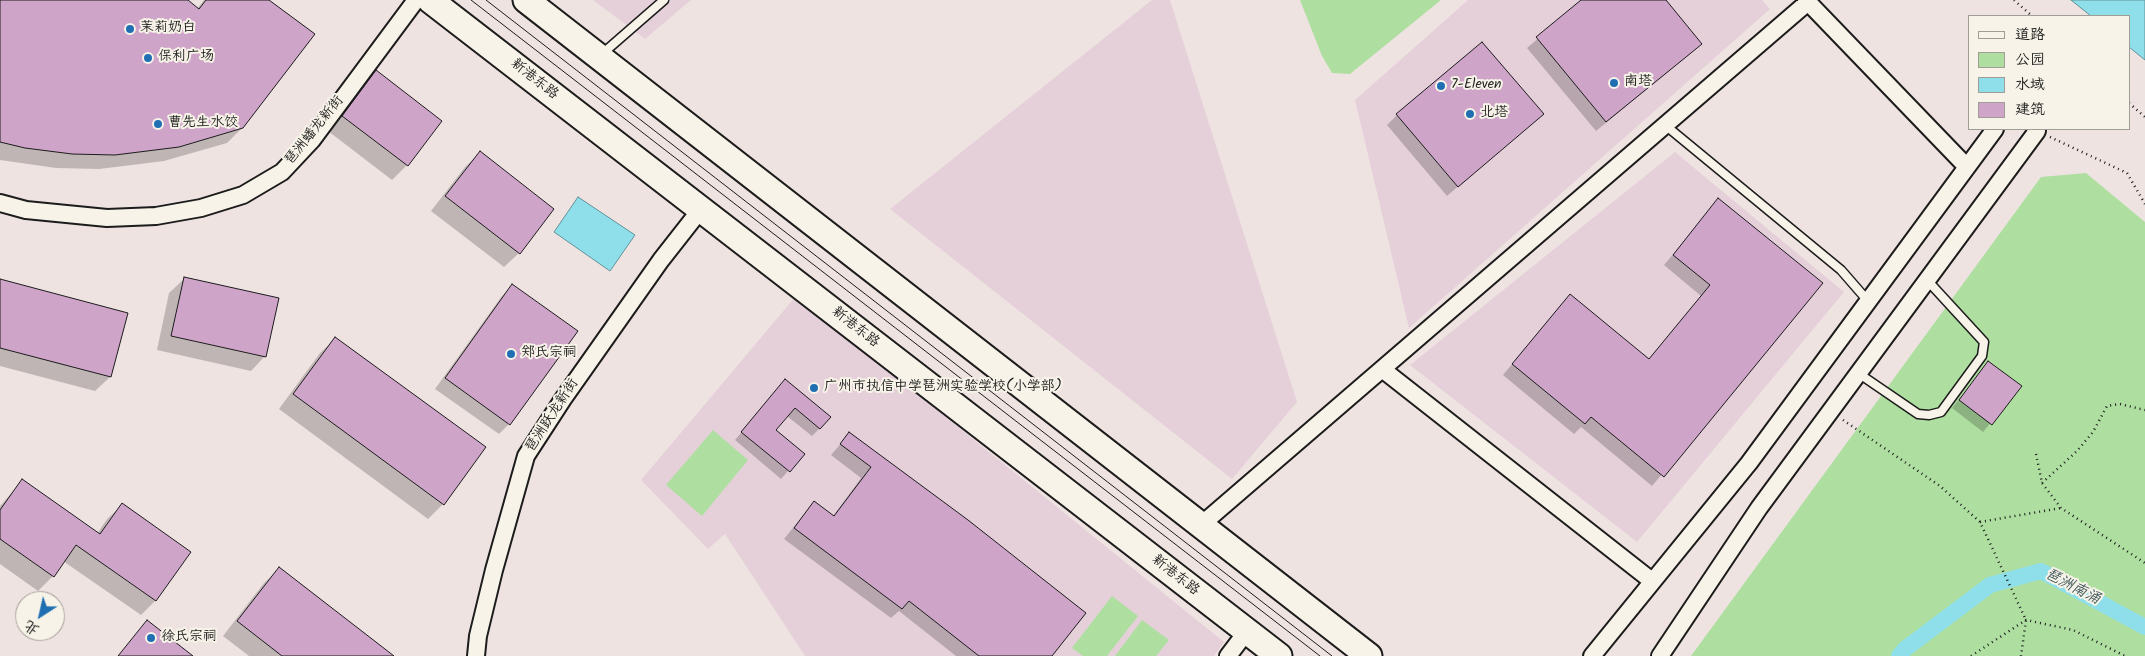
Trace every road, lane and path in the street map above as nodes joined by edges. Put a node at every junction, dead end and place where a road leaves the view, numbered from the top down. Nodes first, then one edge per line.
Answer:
1 (416, 0) edge
2 (430, 0) edge
3 (526, 0) edge
4 (664, 0) edge
5 (2014, 0) edge
6 (1807, 1) edge
7 (2031, 15) edge
8 (599, 57) junction
9 (2130, 104) edge
10 (2145, 116) edge
11 (1665, 125) junction
12 (1994, 130) edge
13 (2036, 130) edge
14 (1966, 166) junction
15 (0, 202) edge
16 (2145, 204) edge
17 (700, 209) junction
18 (1926, 280) junction
19 (1868, 301) junction
20 (1382, 369) junction
21 (1858, 373) junction
22 (2145, 410) edge
23 (1830, 411) junction
24 (2036, 454) dead end
25 (2042, 483) junction
26 (2061, 508) junction
27 (1980, 522) junction
28 (1201, 524) junction
29 (2145, 563) edge
30 (1652, 581) junction
31 (2026, 620) junction
32 (1246, 631) junction
33 (1594, 655) edge
34 (476, 656) edge
35 (1228, 656) edge
36 (1279, 656) edge
37 (1369, 656) edge
38 (1660, 656) edge
39 (1970, 656) edge
40 (2021, 656) edge
41 (2125, 656) edge

1 - 15 street, 琶洲蟠龙新街
2 - 17 main road, 新港东路
3 - 8 main road
4 - 8 lane
5 - 7 path
6 - 11 street
6 - 14 street
8 - 28 main road
9 - 10 path
11 - 19 lane
11 - 20 street
12 - 14 street
13 - 16 path
13 - 18 street
14 - 19 street
17 - 32 main road, 新港东路
17 - 34 street, 琶洲跃龙新街
18 - 21 street
18 - 21 lane
19 - 30 street
20 - 28 street
20 - 30 street
21 - 23 street
22 - 25 path
23 - 27 path
23 - 38 street
24 - 25 path
25 - 26 path
26 - 27 path
26 - 29 path
27 - 31 path
28 - 37 main road
30 - 33 street
31 - 39 path
31 - 40 path
31 - 41 path
32 - 35 street
32 - 36 main road, 新港东路

